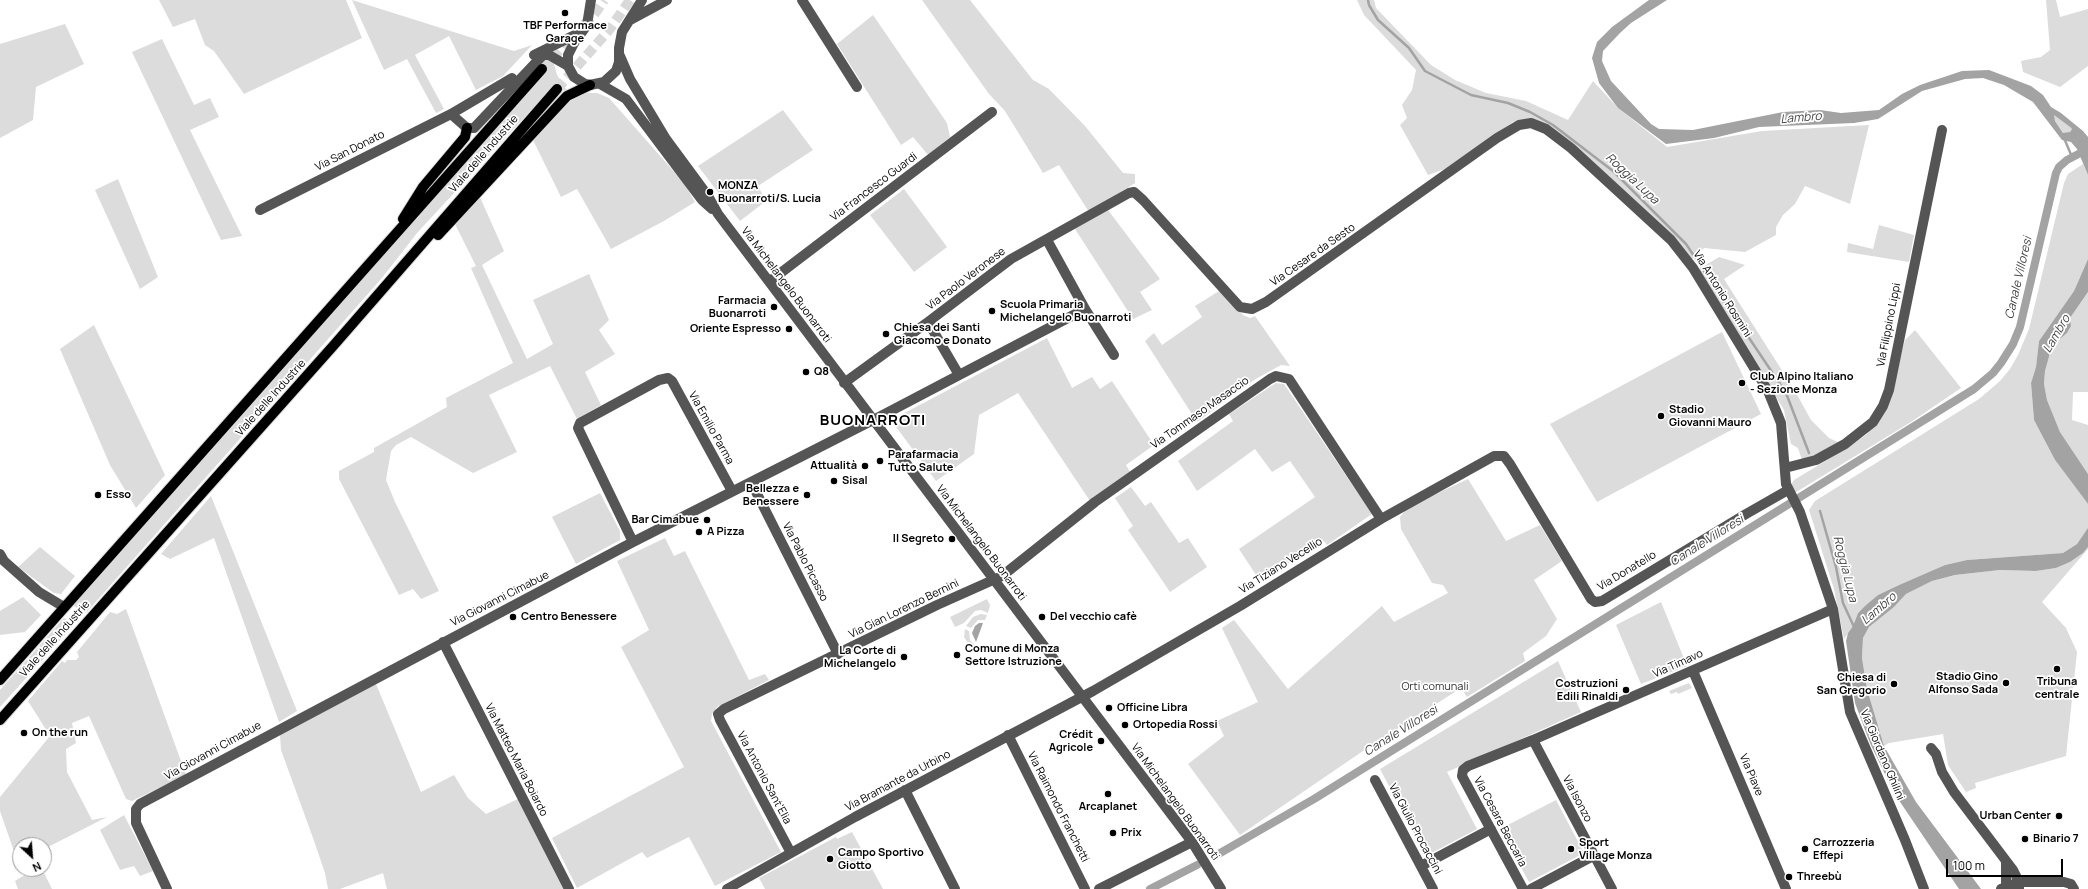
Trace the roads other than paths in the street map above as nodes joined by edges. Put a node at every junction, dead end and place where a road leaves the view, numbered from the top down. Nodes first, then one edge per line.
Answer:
1 (582, 0) edge
2 (591, 0) edge
3 (643, 0) edge
4 (802, 0) edge
5 (664, 1) edge
6 (590, 13) junction
7 (628, 22) junction
8 (584, 30) junction
9 (620, 56) junction
10 (568, 66) junction
11 (542, 69) tunnel mouth
12 (512, 78) junction
13 (595, 84) junction
14 (857, 87) dead end
15 (557, 89) tunnel mouth
16 (992, 112) dead end
17 (451, 114) junction
18 (1531, 123) joint
19 (467, 128) junction
20 (1942, 130) dead end
21 (1129, 193) joint
22 (260, 210) dead end
23 (718, 214) junction
24 (1047, 240) junction
25 (386, 244) junction
26 (399, 269) junction
27 (770, 281) junction
28 (1085, 309) junction
29 (928, 322) junction
30 (1114, 355) dead end
31 (959, 375) junction
32 (844, 383) junction
33 (872, 420) junction
34 (1494, 456) joint
35 (1785, 468) junction
36 (751, 482) junction
37 (732, 490) junction
38 (1790, 494) junction
39 (1381, 519) junction
40 (633, 542) junction
41 (0, 554) edge
42 (994, 579) junction
43 (64, 607) junction
44 (1833, 609) junction
45 (443, 642) junction
46 (838, 654) junction
47 (1693, 671) junction
48 (0, 680) edge
49 (1082, 697) junction
50 (718, 714) joint
51 (0, 720) edge
52 (1008, 735) junction
53 (1533, 740) junction
54 (1931, 748) dead end
55 (1375, 780) dead end
56 (905, 790) junction
57 (1491, 829) junction
58 (1192, 842) junction
59 (791, 852) junction
60 (1593, 856) junction
61 (1421, 866) junction
62 (2062, 882) junction
63 (2012, 887) edge
64 (167, 889) edge
65 (569, 889) edge
66 (727, 889) edge
67 (955, 889) edge
68 (1085, 889) edge
69 (1099, 889) edge
70 (1221, 889) edge
71 (1433, 889) edge
72 (1523, 889) edge
73 (1532, 889) edge
74 (1612, 889) edge
75 (1786, 889) edge
76 (1924, 889) edge
77 (2053, 889) edge
78 (2074, 889) edge

1 - 6 street
2 - 6 street
3 - 5 street
3 - 7 street
4 - 14 street
5 - 7 street
6 - 8 street
7 - 9 street
8 - 10 street
8 - 12 street
9 - 13 street
9 - 23 street, Via Michelangelo Buonarroti
10 - 13 street
10 - 19 street
11 - 25 main road, Viale delle Industrie
12 - 17 street, Via San Donato
12 - 19 street
13 - 23 street, Via Michelangelo Buonarroti
13 - 26 main road
15 - 26 main road, Viale delle Industrie
16 - 27 street, Via Francesco Guardi
17 - 19 street
17 - 22 street, Via San Donato
18 - 21 street, Via Cesare da Sesto
18 - 35 street, Via Antonio Rosmini
19 - 25 main road
20 - 35 street, Via Filippino Lippi
21 - 24 street, Via Paolo Veronese
23 - 27 street, Via Michelangelo Buonarroti
24 - 28 street
24 - 29 street, Via Paolo Veronese
25 - 43 main road, Viale delle Industrie
26 - 51 main road, Viale delle Industrie
27 - 32 street, Via Michelangelo Buonarroti
28 - 30 street
28 - 31 street, Via Giovanni Cimabue
29 - 31 street
29 - 32 street, Via Paolo Veronese
31 - 33 street, Via Giovanni Cimabue
32 - 33 street, Via Michelangelo Buonarroti
33 - 36 street, Via Giovanni Cimabue
33 - 42 street, Via Michelangelo Buonarroti
34 - 38 street, Via Donatello
34 - 39 street, Via Tiziano Vecellio
35 - 38 street, Via Antonio Rosmini
36 - 37 street, Via Giovanni Cimabue
36 - 46 street, Via Pablo Picasso
37 - 40 street, Via Giovanni Cimabue
37 - 40 street, Via Emilio Parma
38 - 44 street, Via Giordano Ghilini
39 - 42 street, Via Tommaso Masaccio
39 - 49 street, Via Tiziano Vecellio
40 - 45 street, Via Giovanni Cimabue
41 - 43 street
42 - 46 street, Via Gian Lorenzo Bernini
42 - 49 street, Via Michelangelo Buonarroti
43 - 48 main road, Viale delle Industrie
44 - 47 street, Via Timavo
44 - 76 street, Via Giordano Ghilini
45 - 64 street, Via Giovanni Cimabue
45 - 65 street, Via Matteo Maria Boiardo
46 - 50 street, Via Gian Lorenzo Bernini
47 - 53 street, Via Timavo
47 - 75 street, Via Piave
49 - 52 street, Via Bramante da Urbino
49 - 58 street, Via Michelangelo Buonarroti
50 - 59 street, Via Antonio Sant'Elia
52 - 56 street, Via Bramante da Urbino
52 - 68 street, Via Raimondo Franchetti
53 - 57 street, Via Cesare Beccaria
53 - 60 street, Via Isonzo
54 - 63 street
55 - 61 street, Via Giulio Procaccini
56 - 59 street, Via Bramante da Urbino
56 - 67 street
57 - 61 street
57 - 72 street, Via Cesare Beccaria
58 - 69 street
58 - 70 street, Via Michelangelo Buonarroti
59 - 66 street, Via Bramante da Urbino
60 - 73 street
60 - 74 street, Via Isonzo
61 - 71 street, Via Giulio Procaccini
62 - 63 street
62 - 77 street
62 - 78 street

